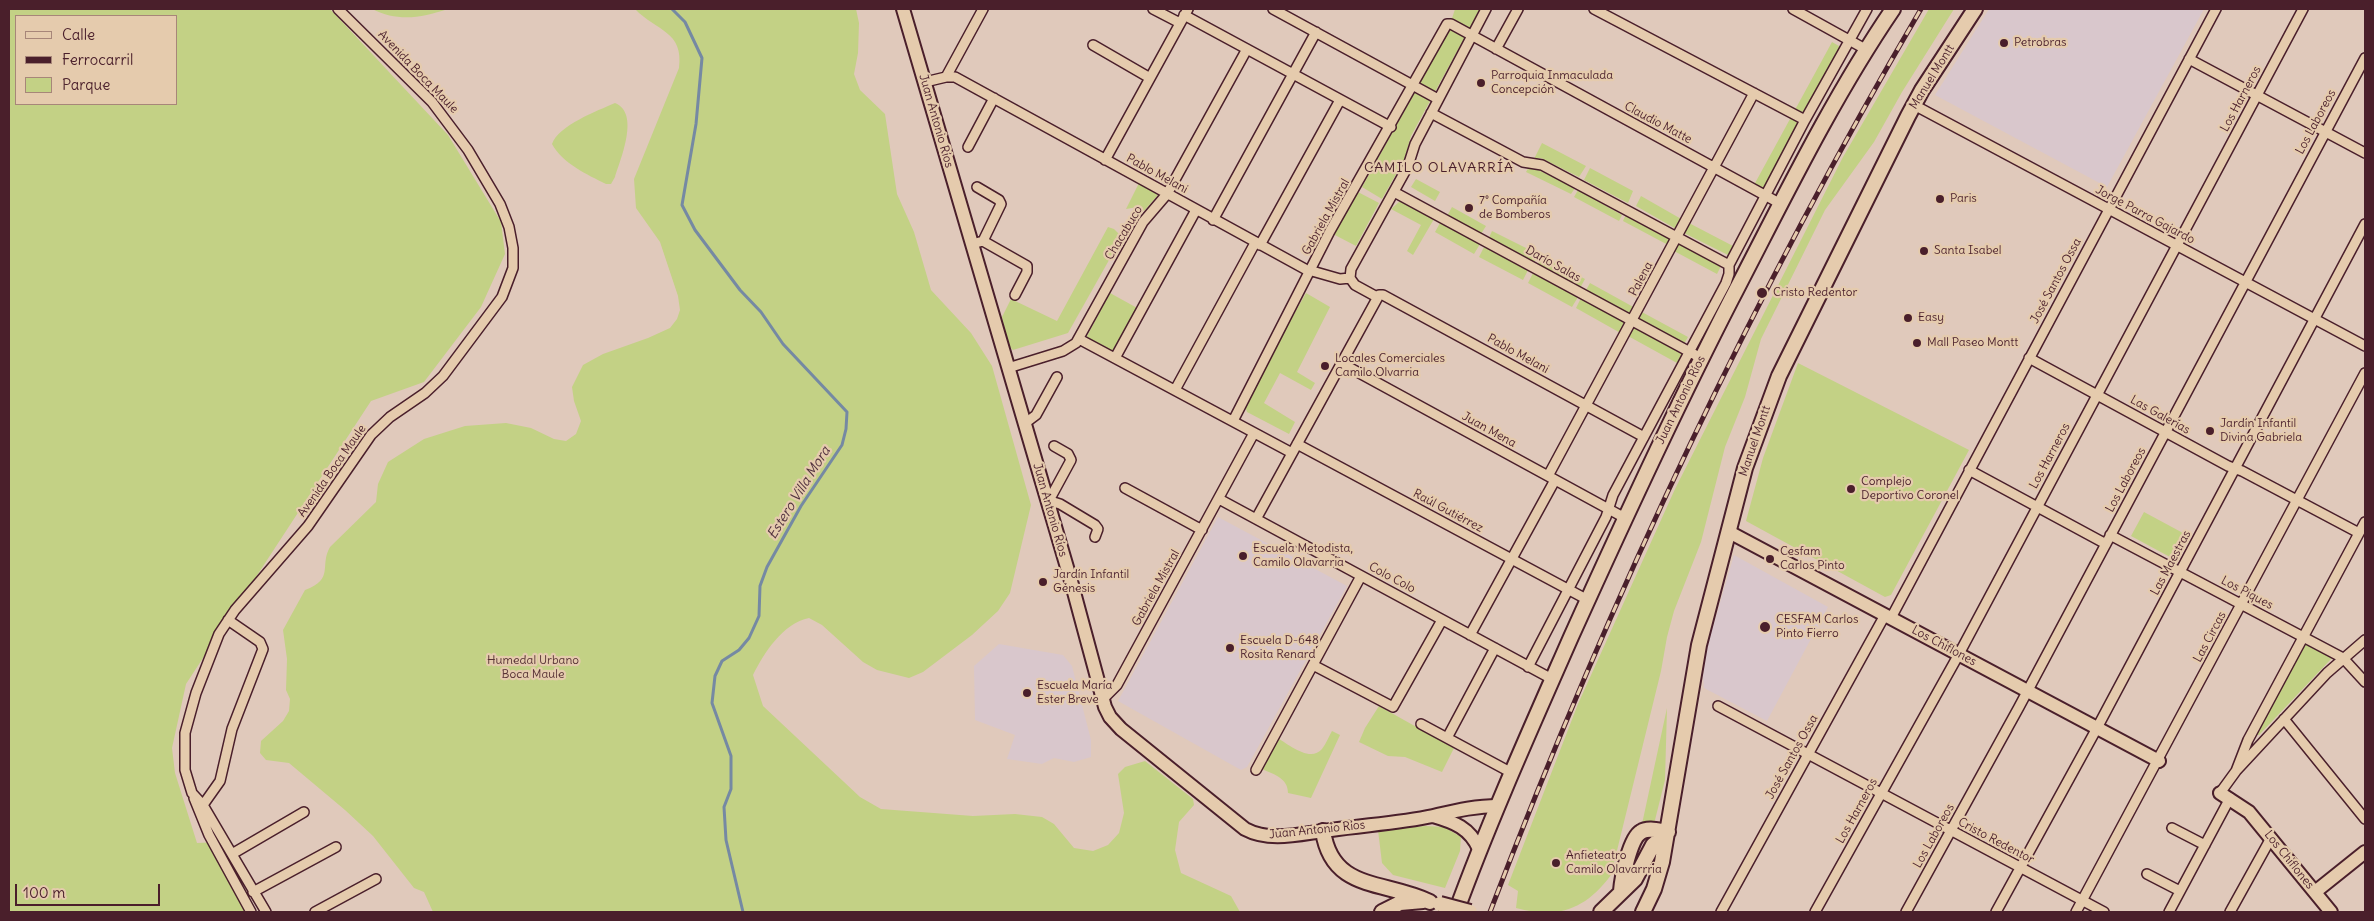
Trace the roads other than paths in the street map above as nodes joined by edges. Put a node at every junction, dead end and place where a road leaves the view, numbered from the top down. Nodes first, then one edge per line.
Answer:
1 (338, 9) edge
2 (903, 9) edge
3 (983, 9) edge
4 (1153, 9) edge
5 (1273, 9) edge
6 (1486, 9) edge
7 (1518, 9) edge
8 (1594, 9) edge
9 (1793, 9) edge
10 (1867, 9) edge
11 (1893, 9) edge
12 (1975, 9) edge
13 (2216, 9) edge
14 (2303, 9) edge
15 (1184, 16) edge
16 (1316, 32) junction
17 (1472, 36) junction
18 (1849, 39) junction
19 (1093, 45) dead end
20 (1246, 49) junction
21 (1496, 49) junction
22 (1867, 50) junction
23 (2365, 58) edge
24 (2189, 59) junction
25 (1293, 74) junction
26 (946, 76) junction
27 (1150, 78) junction
28 (925, 82) junction
29 (1413, 85) junction
30 (1754, 93) junction
31 (2257, 96) junction
32 (994, 98) junction
33 (1438, 99) junction
34 (1340, 100) junction
35 (1914, 105) junction
36 (1431, 113) junction
37 (1805, 120) junction
38 (1390, 126) junction
39 (2326, 132) junction
40 (968, 147) dead end
41 (2365, 153) edge
42 (1105, 160) junction
43 (1714, 167) junction
44 (977, 187) dead end
45 (1394, 192) junction
46 (1167, 194) junction
47 (1766, 195) junction
48 (1781, 204) junction
49 (2109, 209) junction
50 (1196, 210) junction
51 (1213, 220) junction
52 (2365, 224) edge
53 (1678, 237) junction
54 (977, 242) junction
55 (1257, 244) junction
56 (2177, 245) junction
57 (1729, 265) junction
58 (1310, 271) junction
59 (1350, 278) junction
60 (2245, 282) junction
61 (1015, 295) dead end
62 (1378, 296) junction
63 (2315, 319) junction
64 (1633, 321) junction
65 (1079, 339) junction
66 (2365, 346) edge
67 (1695, 355) junction
68 (1115, 358) junction
69 (2029, 358) junction
70 (1341, 363) junction
71 (1008, 368) junction
72 (2365, 372) edge
73 (1057, 377) dead end
74 (1175, 390) junction
75 (2097, 395) junction
76 (1586, 406) junction
77 (1232, 421) junction
78 (1024, 424) junction
79 (2165, 432) junction
80 (1254, 433) junction
81 (1644, 437) junction
82 (1297, 444) junction
83 (1054, 446) dead end
84 (1292, 453) junction
85 (2235, 469) junction
86 (1969, 470) junction
87 (1552, 478) junction
88 (1125, 488) dead end
89 (1219, 499) junction
90 (1047, 500) junction
91 (2297, 500) junction
92 (2037, 507) junction
93 (1608, 509) junction
94 (1625, 518) junction
95 (1256, 519) junction
96 (2365, 522) edge
97 (1202, 530) junction
98 (1729, 532) junction
99 (2360, 533) junction
100 (2110, 535) junction
101 (1094, 537) dead end
102 (2106, 544) junction
103 (1512, 559) junction
104 (2180, 572) junction
105 (1361, 576) junction
106 (1569, 589) junction
107 (1588, 600) junction
108 (2242, 604) junction
109 (1888, 616) junction
110 (228, 620) junction
111 (1442, 620) junction
112 (1470, 635) junction
113 (2304, 637) junction
114 (2365, 640) edge
115 (1495, 648) junction
116 (1958, 654) junction
117 (2343, 658) junction
118 (1313, 665) junction
119 (1528, 666) junction
120 (1552, 679) junction
121 (2365, 682) edge
122 (2028, 691) junction
123 (1104, 699) junction
124 (1718, 706) dead end
125 (2284, 719) junction
126 (1421, 724) dead end
127 (2097, 728) junction
128 (1447, 738) junction
129 (1808, 754) junction
130 (2158, 761) junction
131 (1256, 770) dead end
132 (2236, 771) junction
133 (1512, 773) junction
134 (192, 793) junction
135 (1881, 793) junction
136 (2225, 796) junction
137 (203, 805) junction
138 (1498, 806) junction
139 (304, 812) dead end
140 (1433, 816) junction
141 (2365, 819) edge
142 (2172, 828) dead end
143 (1323, 831) junction
144 (1951, 831) junction
145 (1668, 832) junction
146 (2271, 838) junction
147 (2205, 845) junction
148 (336, 847) dead end
149 (1479, 849) junction
150 (2365, 852) edge
151 (232, 854) junction
152 (2020, 868) junction
153 (2147, 874) dead end
154 (376, 879) dead end
155 (1621, 891) junction
156 (2180, 891) junction
157 (253, 892) junction
158 (2315, 892) junction
159 (2084, 901) junction
160 (1435, 903) junction
161 (251, 912) edge
162 (266, 912) edge
163 (315, 912) edge
164 (1382, 912) edge
165 (1456, 912) edge
166 (1470, 912) edge
167 (1600, 912) edge
168 (1643, 912) edge
169 (1721, 912) edge
170 (1815, 912) edge
171 (1906, 912) edge
172 (1996, 912) edge
173 (2076, 912) edge
174 (2104, 912) edge
175 (2169, 912) edge
176 (2230, 912) edge
177 (2331, 912) edge

1 - 110 street, Avenida Boca Maule
2 - 28 street, Juan Antonio Ríos
3 - 26 street
4 - 15 street
5 - 16 street
6 - 17 street
7 - 21 street
8 - 30 street
9 - 18 street
10 - 18 street
11 - 22 main road, Juan Antonio Ríos
12 - 35 main road, Manuel Montt
13 - 24 street, José Santos Ossa
14 - 31 street, Los Harneros
15 - 20 street
15 - 27 street
16 - 25 street
16 - 29 street
17 - 21 street, Claudio Matte
17 - 29 street, Gabriela Mistral
17 - 33 street
18 - 22 street
18 - 37 street
19 - 27 street
20 - 25 street
20 - 46 street, Chacabuco
21 - 43 street, Claudio Matte
22 - 48 main road, Juan Antonio Ríos
23 - 39 street, Los Laboreos
24 - 31 street
24 - 49 street, José Santos Ossa
25 - 34 street
25 - 51 street
26 - 28 street
26 - 32 street, Pablo Melani
27 - 42 street
28 - 54 street, Juan Antonio Ríos
29 - 33 street
29 - 38 street, Gabriela Mistral
30 - 37 street
30 - 43 street, Palena
31 - 39 street
31 - 56 street, Los Harneros
32 - 40 street
32 - 42 street, Pablo Melani
33 - 36 street
34 - 38 street
34 - 55 street
35 - 49 street, Jorge Parra Gajardo
35 - 98 main road, Manuel Montt
36 - 45 street
36 - 53 street
37 - 47 street
38 - 58 street, Gabriela Mistral
39 - 41 street
39 - 60 street, Los Laboreos
42 - 46 street, Pablo Melani
43 - 47 street, Claudio Matte
43 - 53 street, Palena
44 - 54 street
45 - 59 street
45 - 64 street, Darío Salas
46 - 50 street, Pablo Melani
46 - 65 street, Chacabuco
47 - 48 street, Claudio Matte
47 - 57 street
48 - 67 main road, Juan Antonio Ríos
49 - 56 street, Jorge Parra Gajardo
49 - 69 street, José Santos Ossa
50 - 51 street, Pablo Melani
50 - 68 street
51 - 55 street, Pablo Melani
52 - 63 street, Las Maestras
53 - 57 street
53 - 64 street, Palena
54 - 61 street
54 - 71 street, Juan Antonio Ríos
55 - 58 street, Pablo Melani
55 - 74 street
56 - 60 street, Jorge Parra Gajardo
56 - 75 street, Los Harneros
57 - 67 street
58 - 59 street, Pablo Melani
58 - 77 street, Gabriela Mistral
59 - 62 street, Pablo Melani
60 - 63 street, Jorge Parra Gajardo
60 - 79 street, Los Laboreos
62 - 70 street
62 - 76 street, Pablo Melani
63 - 66 street, Jorge Parra Gajardo
63 - 85 street, Las Maestras
64 - 67 street, Darío Salas
64 - 76 street, Palena
65 - 68 street
65 - 71 street, Chacabuco
67 - 81 street
67 - 94 main road, Juan Antonio Ríos
68 - 74 street
69 - 75 street, Las Galerías
69 - 86 street, José Santos Ossa
70 - 82 street
70 - 87 street, Juan Mena
71 - 78 street, Juan Antonio Ríos
72 - 91 street, Las Circas
73 - 78 street
74 - 77 street
75 - 79 street, Las Galerías
75 - 92 street, Los Harneros
76 - 81 street, Pablo Melani
76 - 87 street, Palena
77 - 80 street
78 - 90 street, Juan Antonio Ríos
79 - 85 street, Las Galerías
79 - 100 street, Los Laboreos
80 - 84 street
80 - 89 street, Gabriela Mistral
81 - 93 street
82 - 84 street
82 - 103 street, Raúl Gutiérrez
83 - 90 street
84 - 95 street
85 - 91 street, Las Galerías
85 - 104 street, Las Maestras
86 - 92 street
86 - 109 street, José Santos Ossa
87 - 93 street, Juan Mena
87 - 103 street, Palena
88 - 97 street
89 - 95 street, Colo Colo
89 - 97 street, Gabriela Mistral
90 - 101 street
90 - 123 street, Juan Antonio Ríos
91 - 99 street, Las Galerías
91 - 108 street, Las Circas
92 - 102 street
92 - 116 street, Los Harneros
93 - 94 street, Juan Mena
93 - 106 street
94 - 107 main road, Juan Antonio Ríos
95 - 105 street, Colo Colo
96 - 99 street
97 - 123 street, Gabriela Mistral
98 - 109 street, Los Chiflones
98 - 145 main road, Manuel Montt
99 - 113 street
100 - 102 street, Los Laboreos
100 - 104 street, Los Piques
102 - 122 street, Los Laboreos
103 - 106 street, Raúl Gutiérrez
103 - 112 street, Palena
104 - 108 street, Los Piques
104 - 127 street, Las Maestras
105 - 111 street, Colo Colo
105 - 118 street
106 - 107 street, Raúl Gutiérrez
106 - 119 street
107 - 120 main road, Juan Antonio Ríos
108 - 113 street, Los Piques
108 - 130 street, Las Circas
109 - 116 street, Los Chiflones
109 - 129 street, José Santos Ossa
110 - 134 street, Avenida Boca Maule
110 - 137 street
111 - 112 street, Colo Colo
111 - 118 street
112 - 115 street, Colo Colo
113 - 117 street, Los Piques
113 - 132 street
114 - 117 street
115 - 119 street, Colo Colo
115 - 128 street
116 - 122 street, Los Chiflones
116 - 135 street, Los Harneros
117 - 121 street, Los Piques
117 - 125 street
118 - 131 street
119 - 120 street, Colo Colo
120 - 133 main road, Juan Antonio Ríos
122 - 127 street, Los Chiflones
122 - 144 street, Los Laboreos
123 - 143 street, Juan Antonio Ríos
124 - 129 street, Cristo Redentor
125 - 132 street
125 - 141 street
126 - 128 street
127 - 130 street, Los Chiflones
127 - 152 street, Las Maestras
128 - 133 street
129 - 135 street, Cristo Redentor
129 - 169 street, José Santos Ossa
130 - 159 street, Las Circas
132 - 136 street
133 - 138 main road, Juan Antonio Ríos
134 - 137 street, Avenida Boca Maule
134 - 161 street
135 - 144 street, Cristo Redentor
135 - 170 street, Los Harneros
136 - 146 street, Los Chiflones
136 - 147 street
137 - 151 street, Avenida Boca Maule
138 - 140 street, Juan Antonio Ríos
138 - 149 main road, Juan Antonio Ríos
139 - 151 street
140 - 143 street, Juan Antonio Ríos
140 - 149 street, Juan Antonio Ríos
142 - 147 street
143 - 160 main road
144 - 152 street, Cristo Redentor
144 - 171 street, Los Laboreos
145 - 155 main road
145 - 155 main road
145 - 168 main road, Manuel Montt
146 - 158 street, Los Chiflones
146 - 176 street
147 - 156 street
148 - 157 street
149 - 165 main road
150 - 158 street
151 - 157 street, Avenida Boca Maule
152 - 159 street, Cristo Redentor
152 - 172 street, Las Maestras
153 - 156 street
154 - 163 street
155 - 167 main road
156 - 175 street
157 - 162 street, Avenida Boca Maule
158 - 177 street, Los Chiflones
159 - 173 street, Las Circas
159 - 174 street, Cristo Redentor
160 - 164 main road
160 - 166 main road, bridge

